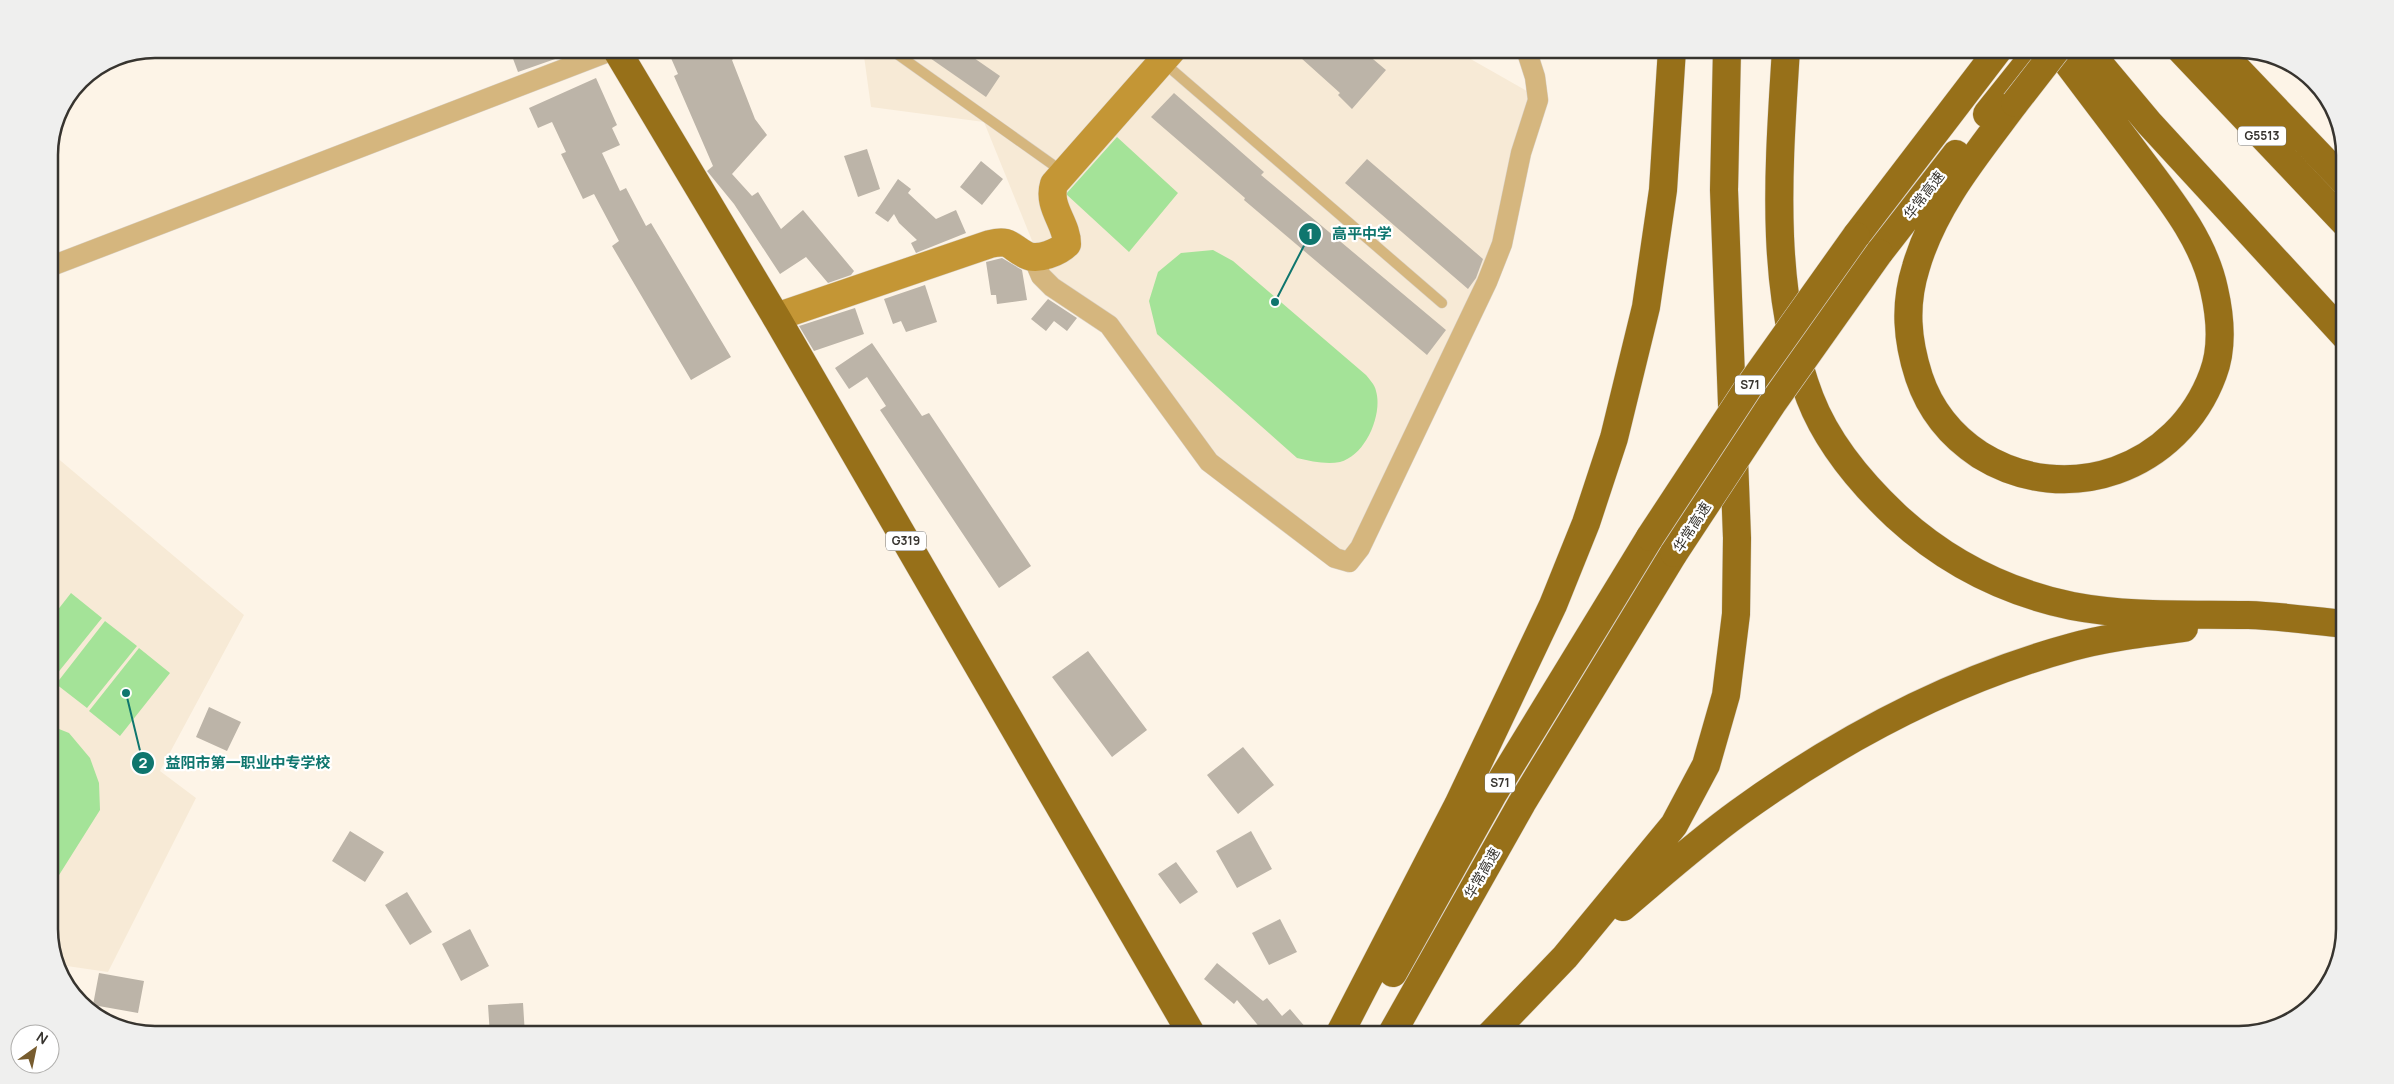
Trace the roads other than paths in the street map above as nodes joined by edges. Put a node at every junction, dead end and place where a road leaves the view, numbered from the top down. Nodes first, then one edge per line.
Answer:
1 (593, 58) edge
2 (621, 58) edge
3 (903, 58) edge
4 (1164, 58) edge
5 (1170, 58) edge
6 (1529, 58) edge
7 (1671, 58) edge
8 (1727, 58) edge
9 (1785, 58) edge
10 (2033, 58) edge
11 (2048, 58) edge
12 (2064, 58) edge
13 (2095, 58) edge
14 (2189, 58) edge
15 (2227, 58) edge
16 (1976, 62) edge
17 (2009, 98) junction
18 (1064, 173) junction
19 (2336, 173) edge
20 (2336, 214) edge
21 (1034, 257) junction
22 (58, 264) edge
23 (1442, 303) dead end
24 (776, 317) junction
25 (2336, 326) edge
26 (2336, 623) edge
27 (2336, 624) edge
28 (1565, 957) junction
29 (1187, 1026) edge
30 (1344, 1026) edge
31 (1364, 1026) edge
32 (1396, 1026) edge
33 (1499, 1026) edge

1 - 22 street
2 - 24 highway, G319
3 - 18 lane
4 - 18 street
5 - 23 lane
6 - 21 street
7 - 30 highway
8 - 28 highway
9 - 26 highway
10 - 17 highway, 华常高速 / S71
11 - 17 highway, bridge
12 - 17 highway
13 - 25 highway
14 - 20 highway, G5513
15 - 19 highway, G5513
16 - 31 highway, S71, bridge
17 - 32 highway, 华常高速 / S71, bridge
18 - 21 street
21 - 24 street
24 - 29 highway, G319
27 - 28 highway
28 - 33 highway

